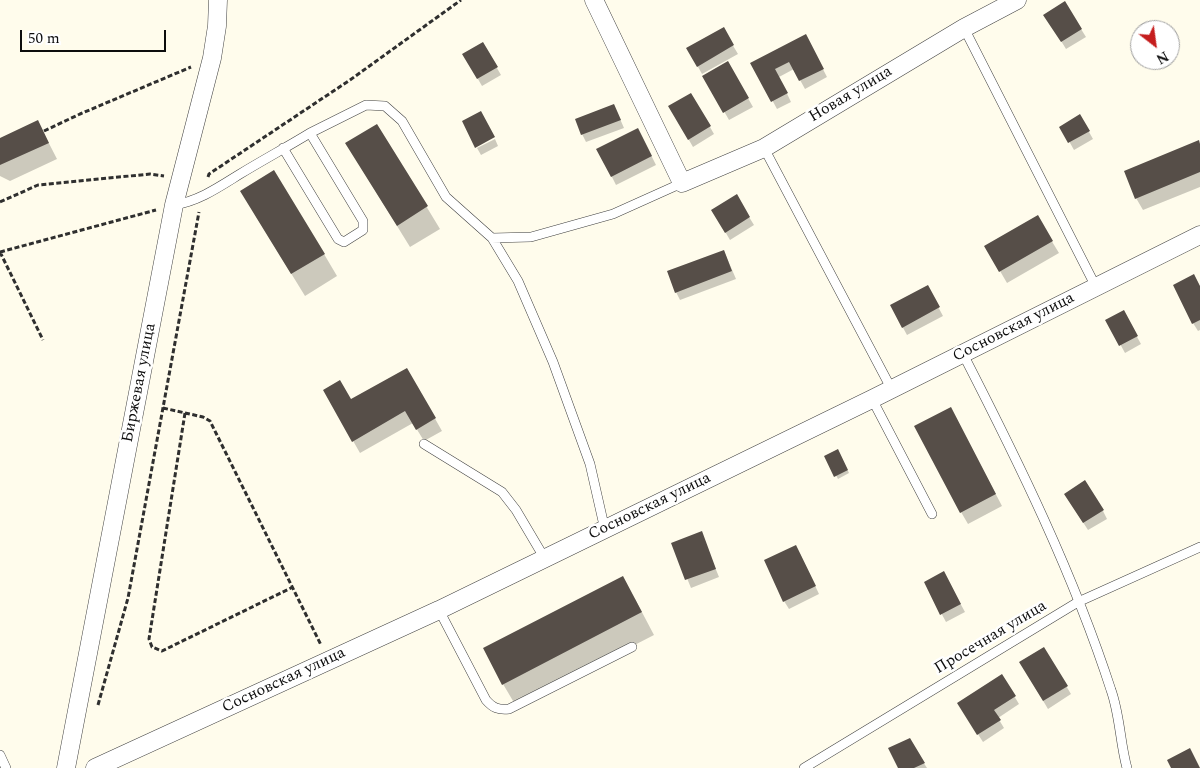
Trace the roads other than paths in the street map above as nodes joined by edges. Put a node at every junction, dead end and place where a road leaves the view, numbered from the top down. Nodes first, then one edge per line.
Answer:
1 (218, 0) edge
2 (594, 0) edge
3 (1017, 0) edge
4 (964, 28) junction
5 (310, 133) junction
6 (283, 148) junction
7 (764, 148) junction
8 (682, 183) junction
9 (174, 205) junction
10 (1200, 234) edge
11 (492, 238) junction
12 (1096, 287) junction
13 (963, 354) junction
14 (892, 390) junction
15 (872, 399) junction
16 (424, 444) dead end
17 (932, 514) dead end
18 (605, 530) junction
19 (1200, 547) edge
20 (545, 559) junction
21 (1078, 602) junction
22 (439, 610) junction
23 (632, 647) dead end
24 (0, 755) edge
25 (6, 768) edge
26 (66, 768) edge
27 (95, 768) edge
28 (804, 768) edge
29 (1127, 768) edge

1 - 9 street, Биржевая улица
2 - 8 street
3 - 4 street, Новая улица
4 - 7 street, Новая улица
4 - 12 lane
5 - 6 lane
5 - 6 lane
5 - 11 lane
6 - 9 lane
7 - 8 street, Новая улица
7 - 14 lane
8 - 11 lane
9 - 26 street, Биржевая улица
10 - 12 street, Сосновская улица
11 - 18 lane
12 - 13 street, Сосновская улица
13 - 14 street, Сосновская улица
13 - 21 lane
14 - 15 street, Сосновская улица
15 - 17 lane
15 - 18 street, Сосновская улица
16 - 20 lane
18 - 20 street, Сосновская улица
19 - 21 lane, Просечная улица
20 - 22 street, Сосновская улица
21 - 28 lane, Просечная улица
21 - 29 lane
22 - 23 lane
22 - 27 street, Сосновская улица
24 - 25 lane

